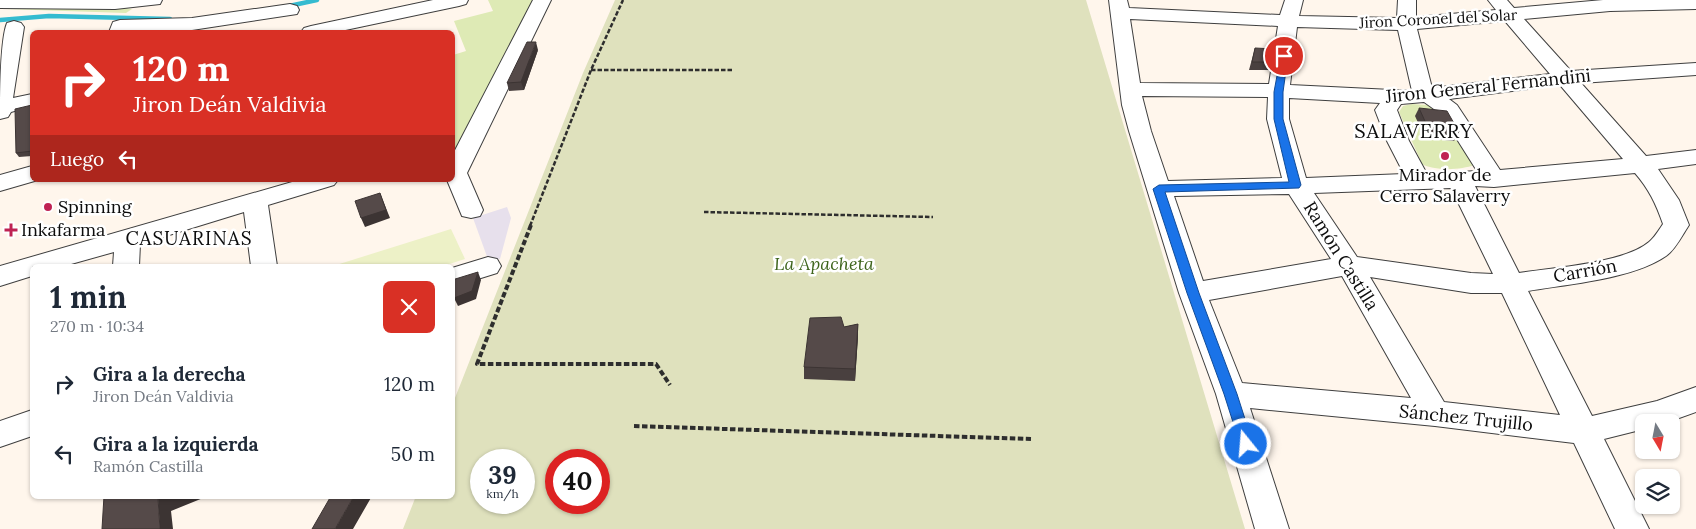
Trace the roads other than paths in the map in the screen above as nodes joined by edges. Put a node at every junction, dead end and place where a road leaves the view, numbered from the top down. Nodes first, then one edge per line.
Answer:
1 (96, 0) edge
2 (154, 0) edge
3 (238, 0) edge
4 (459, 0) edge
5 (542, 0) edge
6 (1407, 0) edge
7 (0, 2) edge
8 (115, 3) junction
9 (1696, 3) edge
10 (1119, 7) edge
11 (1504, 8) edge
12 (290, 10) dead end
13 (1291, 11) edge
14 (391, 14) junction
15 (1406, 24) junction
16 (14, 27) dead end
17 (120, 30) edge
18 (320, 30) edge
19 (398, 30) edge
20 (1696, 69) edge
21 (1564, 78) junction
22 (1131, 89) junction
23 (1279, 92) junction
24 (1423, 94) junction
25 (1394, 98) junction
26 (30, 101) edge
27 (0, 109) edge
28 (1696, 157) edge
29 (455, 166) edge
30 (1640, 166) junction
31 (455, 170) edge
32 (30, 174) edge
33 (1494, 179) junction
34 (1419, 181) junction
35 (1460, 181) junction
36 (0, 182) edge
37 (319, 182) edge
38 (1296, 185) junction
39 (1159, 189) junction
40 (255, 201) junction
41 (471, 210) dead end
42 (127, 239) junction
43 (40, 264) edge
44 (126, 264) edge
45 (264, 264) edge
46 (1349, 265) junction
47 (488, 266) dead end
48 (30, 267) edge
49 (0, 276) edge
50 (455, 277) edge
51 (1510, 284) junction
52 (1193, 293) junction
53 (1231, 394) junction
54 (1696, 399) edge
55 (1435, 414) junction
56 (30, 424) edge
57 (1583, 431) junction
58 (0, 434) edge
59 (1272, 529) edge
60 (1632, 529) edge

1 - 8 street
2 - 3 street
2 - 8 street
4 - 14 street
5 - 29 street
6 - 15 street
7 - 8 street
9 - 11 street, Jiron Coronel del Solar
10 - 13 street, Jiron Coronel del Solar
10 - 22 street
11 - 15 street, Jiron Coronel del Solar
11 - 21 street, Carrión
12 - 17 street
13 - 15 street, Jiron Coronel del Solar
13 - 23 street, Ramón Castilla
14 - 18 street
14 - 19 street
15 - 24 street
16 - 27 street
20 - 21 street, Jiron General Fernandini
21 - 24 street, Jiron General Fernandini
21 - 30 street, Carrión
22 - 23 street, Jiron General Fernandini
22 - 39 street
23 - 25 street, Jiron General Fernandini
23 - 38 street, Ramón Castilla
24 - 25 street, Jiron General Fernandini
24 - 33 street
25 - 34 street
26 - 27 street
28 - 30 street
30 - 33 street
30 - 51 street, Carrión
31 - 41 street
32 - 36 street
33 - 35 street
34 - 35 street
34 - 38 street
35 - 51 street
37 - 40 street
38 - 39 street
38 - 46 street, Ramón Castilla
39 - 52 street
40 - 42 street
40 - 45 street
42 - 43 street
42 - 44 street
46 - 51 street, Carrión
46 - 52 street, Carrión
46 - 55 street, Ramón Castilla
47 - 50 street
48 - 49 street
51 - 57 street
52 - 53 street
53 - 55 street, Sánchez Trujillo
53 - 59 street
54 - 57 street, Sánchez Trujillo
55 - 57 street, Sánchez Trujillo
56 - 58 street
57 - 60 street

